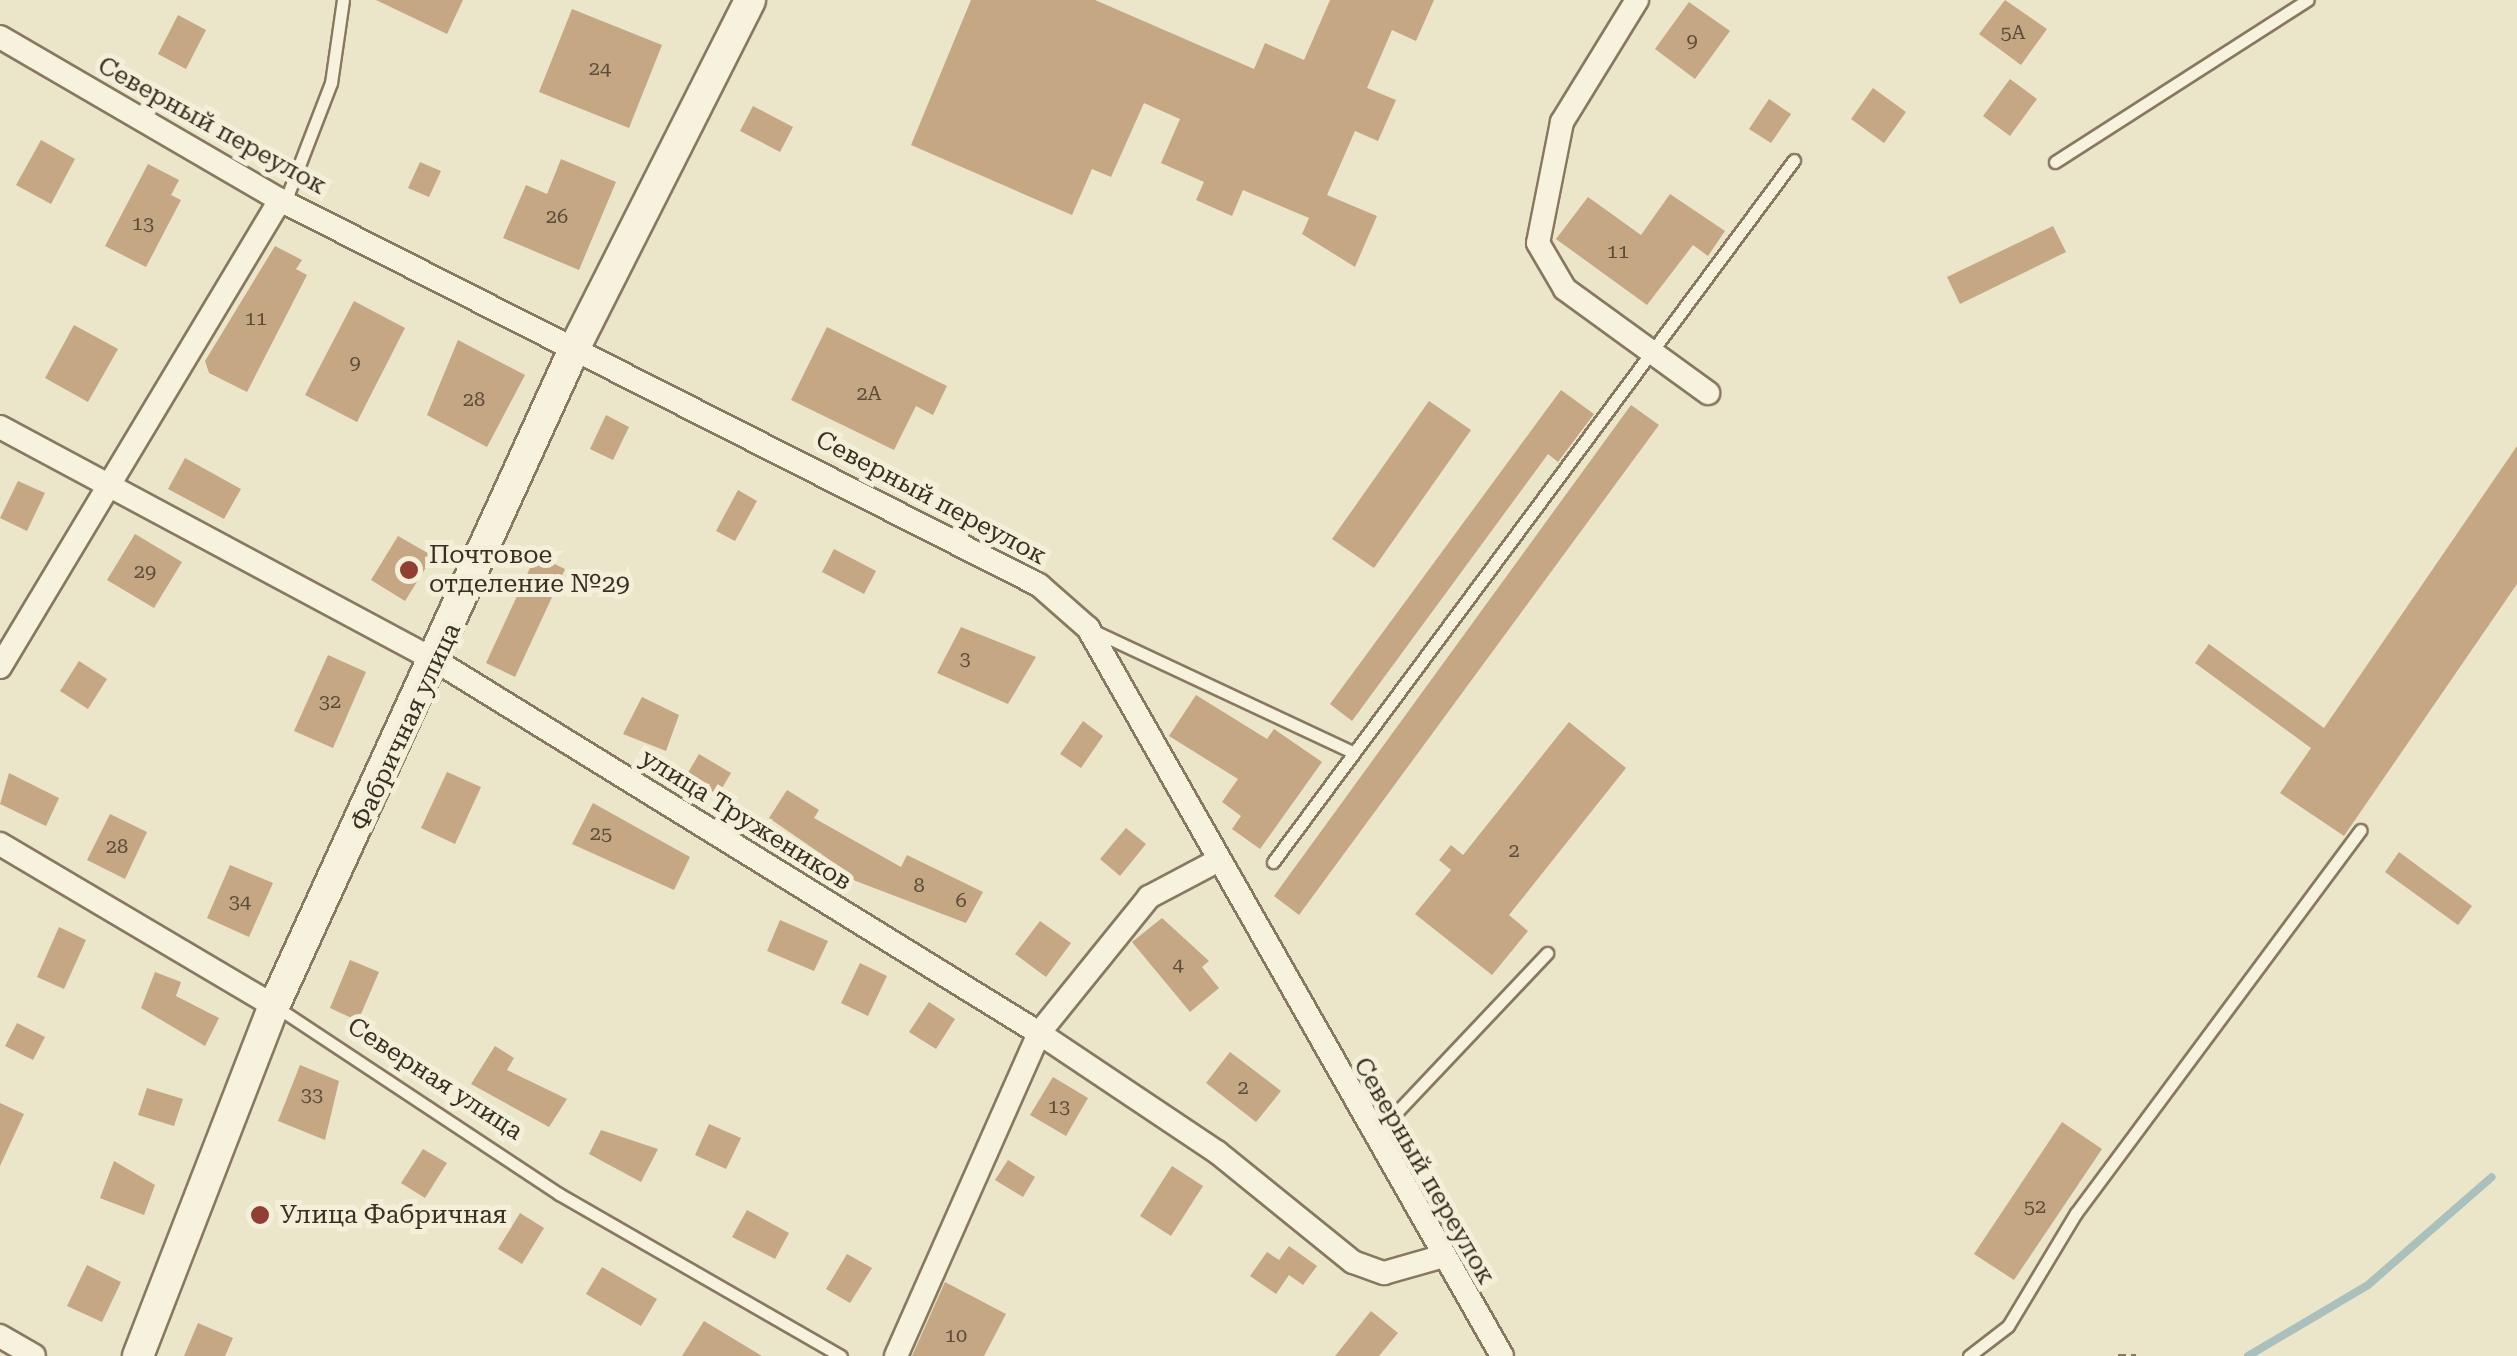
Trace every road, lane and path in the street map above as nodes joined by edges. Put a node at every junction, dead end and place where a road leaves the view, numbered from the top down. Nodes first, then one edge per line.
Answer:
1 (342, 0) edge
2 (750, 0) edge
3 (1637, 0) edge
4 (2306, 0) edge
5 (0, 37) edge
6 (1794, 160) dead end
7 (2054, 162) dead end
8 (282, 201) junction
9 (577, 343) junction
10 (1648, 348) junction
11 (1708, 392) dead end
12 (0, 427) edge
13 (108, 485) junction
14 (1088, 628) junction
15 (438, 662) junction
16 (0, 667) edge
17 (1354, 753) junction
18 (2360, 830) dead end
19 (0, 844) edge
20 (1215, 862) junction
21 (1273, 862) dead end
22 (1547, 953) dead end
23 (274, 1006) junction
24 (1039, 1034) junction
25 (1372, 1139) junction
26 (1440, 1257) junction
27 (0, 1336) edge
28 (34, 1356) edge
29 (138, 1356) edge
30 (841, 1356) edge
31 (896, 1356) edge
32 (1502, 1356) edge
33 (1969, 1356) edge
34 (2118, 1356) edge
35 (2136, 1356) edge

1 - 8 lane
2 - 9 street, Фабричная улица
3 - 10 street
4 - 7 lane
5 - 8 street, Северный переулок
6 - 10 lane
8 - 9 street, Северный переулок
8 - 13 street
9 - 14 street, Северный переулок
9 - 15 street, Фабричная улица
10 - 11 street
10 - 17 lane
12 - 13 street, улица Тружеников
13 - 15 street, улица Тружеников
13 - 16 street
14 - 17 lane
14 - 20 street, Северный переулок
15 - 23 street, Фабричная улица
15 - 24 street, улица Тружеников
17 - 21 lane
18 - 33 lane
19 - 23 street, Северная улица
20 - 24 street
20 - 25 street, Северный переулок
22 - 25 lane
23 - 29 street, Фабричная улица
23 - 30 lane, Северная улица
24 - 26 street, улица Тружеников
24 - 31 street
25 - 26 street, Северный переулок
26 - 32 street, Северный переулок
27 - 28 street
34 - 35 path

